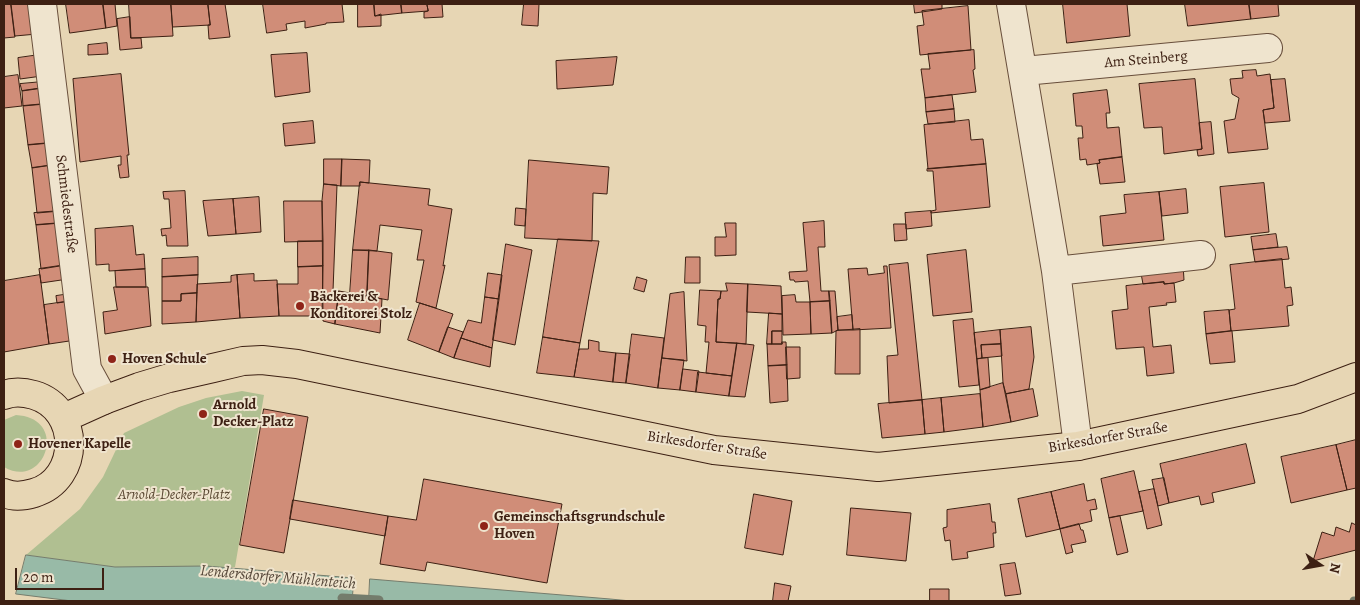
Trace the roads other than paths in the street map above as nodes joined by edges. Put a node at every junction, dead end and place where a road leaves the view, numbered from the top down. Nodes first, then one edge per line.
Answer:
1 (42, 4) edge
2 (1011, 4) edge
3 (1268, 48) dead end
4 (1024, 71) junction
5 (1201, 255) dead end
6 (1056, 271) junction
7 (1356, 377) edge
8 (4, 395) edge
9 (104, 400) junction
10 (64, 418) junction
11 (1078, 446) junction
12 (4, 493) edge

1 - 9 street, Schmiedestraße
2 - 4 street
3 - 4 street, Am Steinberg
4 - 6 street
5 - 6 street
6 - 11 street
7 - 11 main road, Birkesdorfer Straße
8 - 10 main road
9 - 10 main road, Birkesdorfer Straße
9 - 11 main road, Birkesdorfer Straße
10 - 12 main road

